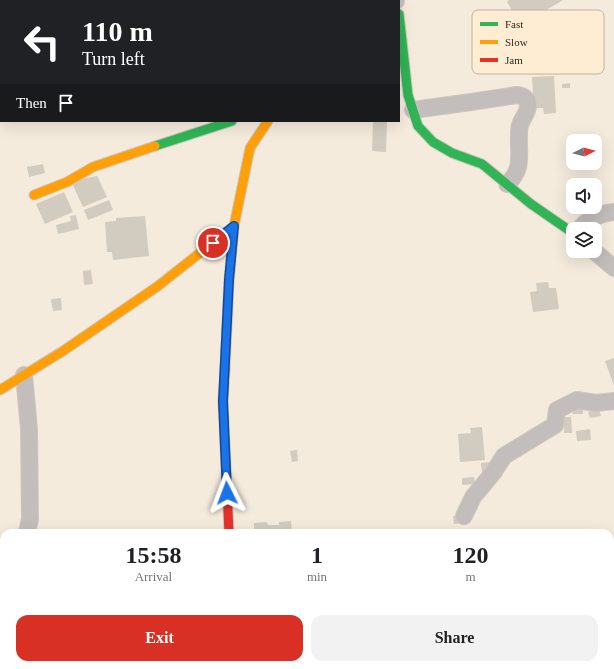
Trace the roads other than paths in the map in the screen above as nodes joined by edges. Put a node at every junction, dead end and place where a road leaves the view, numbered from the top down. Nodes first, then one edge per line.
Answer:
1 (400, 22) edge
2 (413, 110) junction
3 (229, 122) edge
4 (267, 122) edge
5 (507, 184) junction
6 (34, 195) dead end
7 (614, 212) edge
8 (587, 222) edge
9 (234, 226) junction
10 (566, 228) edge
11 (602, 258) edge
12 (614, 268) edge
13 (24, 375) junction
14 (0, 390) edge
15 (614, 401) edge
16 (464, 516) dead end
17 (28, 529) edge
18 (229, 529) edge

1 - 2 street
2 - 5 street
2 - 5 street
3 - 6 street
4 - 9 street
5 - 10 street
7 - 8 street
9 - 13 street
9 - 18 street
11 - 12 street
13 - 14 street
13 - 17 street
15 - 16 street

